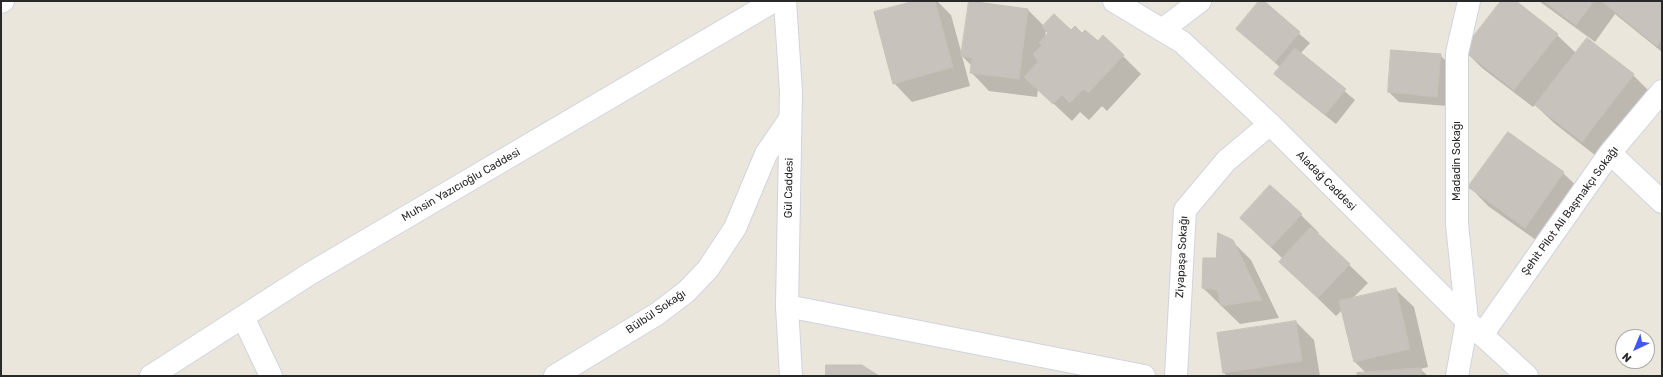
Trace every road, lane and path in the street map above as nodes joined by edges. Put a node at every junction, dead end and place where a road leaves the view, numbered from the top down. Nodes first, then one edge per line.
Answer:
1 (774, 1) edge
2 (785, 1) edge
3 (1114, 1) edge
4 (1200, 1) edge
5 (1469, 1) edge
6 (1162, 30) junction
7 (1662, 91) edge
8 (790, 119) junction
9 (1270, 124) junction
10 (1610, 153) junction
11 (1662, 202) edge
12 (787, 306) junction
13 (243, 317) junction
14 (1475, 328) junction
15 (152, 376) edge
16 (272, 376) edge
17 (555, 376) edge
18 (791, 376) edge
19 (1144, 376) edge
20 (1176, 376) edge
21 (1457, 376) edge
22 (1527, 376) edge

1 - 13 street, Muhsin Yazıcıoğlu Caddesi
2 - 8 street, Gül Caddesi
3 - 6 street, Aladağ Caddesi
4 - 6 street
5 - 14 street, Madadin Sokağı
6 - 9 street, Aladağ Caddesi
7 - 10 street, Şehit Pilot Ali Başmakçı Sokağı
8 - 12 street, Gül Caddesi
8 - 17 street, Bülbül Sokağı
9 - 14 street, Aladağ Caddesi
9 - 20 street, Ziyapaşa Sokağı
10 - 11 street
10 - 14 street, Şehit Pilot Ali Başmakçı Sokağı
12 - 18 street, Gül Caddesi
12 - 19 street
13 - 15 street, Muhsin Yazıcıoğlu Caddesi
13 - 16 street
14 - 21 street, Şehit Pilot Ali Başmakçı Sokağı
14 - 22 street, Aladağ Caddesi

